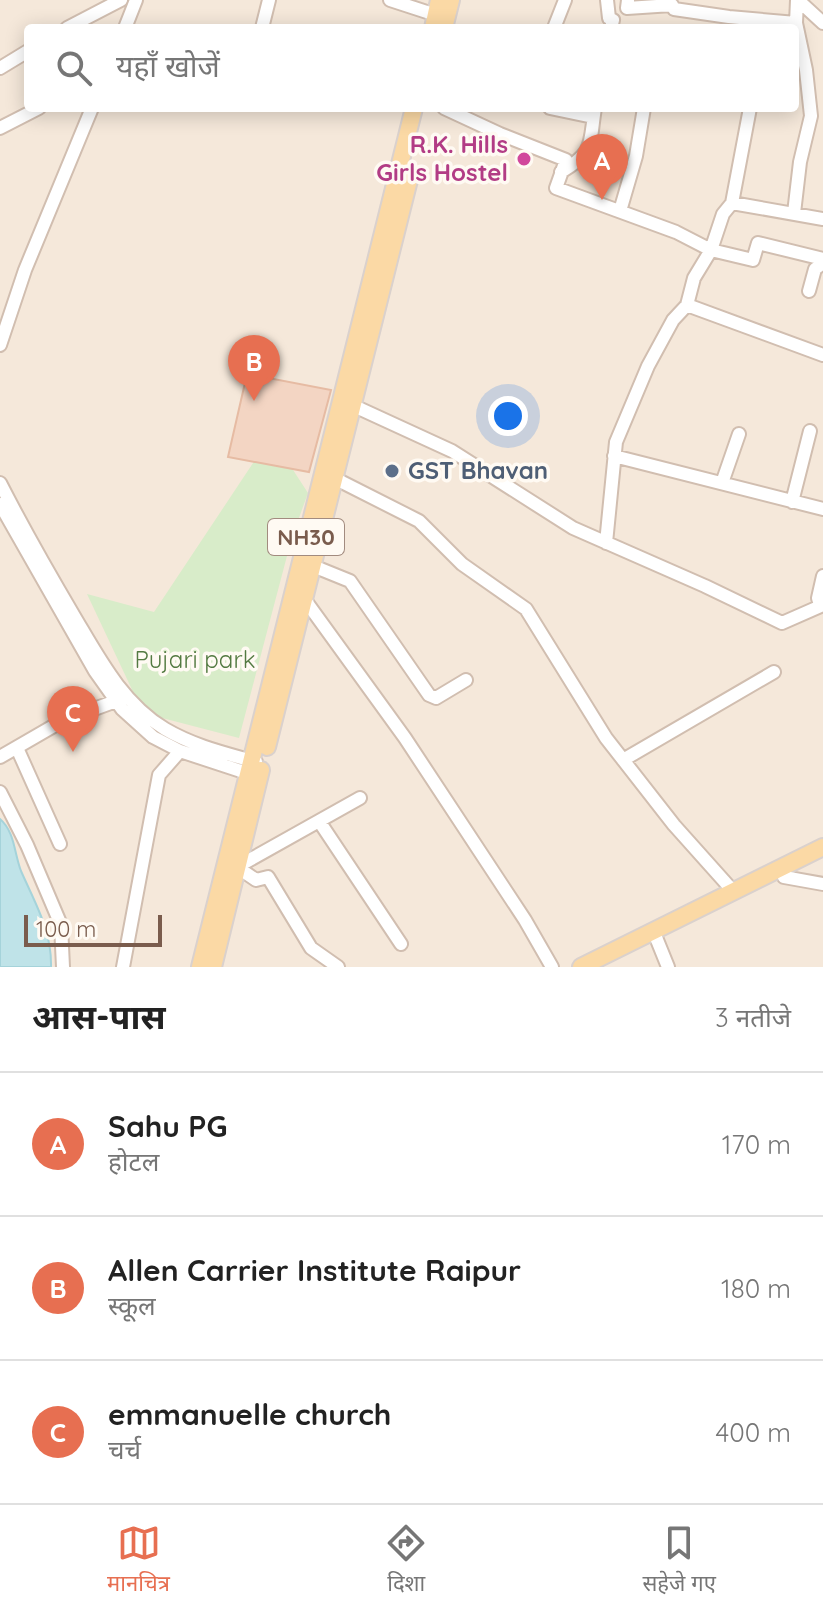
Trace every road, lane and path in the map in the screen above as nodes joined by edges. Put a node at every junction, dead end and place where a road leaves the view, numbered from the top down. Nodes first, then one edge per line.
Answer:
1 (121, 0) edge
2 (136, 0) edge
3 (269, 0) edge
4 (390, 0) edge
5 (451, 0) edge
6 (565, 0) edge
7 (607, 0) edge
8 (628, 0) edge
9 (798, 0) edge
10 (659, 3) edge
11 (438, 18) edge
12 (796, 23) joint
13 (823, 23) edge
14 (75, 24) edge
15 (127, 24) edge
16 (263, 24) edge
17 (556, 24) edge
18 (612, 24) edge
19 (799, 40) edge
20 (24, 53) edge
21 (0, 68) edge
22 (799, 92) edge
23 (809, 95) junction
24 (31, 112) edge
25 (90, 112) edge
26 (413, 112) edge
27 (424, 112) edge
28 (453, 112) edge
29 (643, 112) edge
30 (749, 112) edge
31 (594, 113) edge
32 (3, 126) edge
33 (816, 126) edge
34 (0, 143) edge
35 (561, 172) junction
36 (732, 203) junction
37 (620, 211) junction
38 (794, 213) junction
39 (823, 219) edge
40 (711, 250) junction
41 (823, 261) edge
42 (809, 291) dead end
43 (687, 305) junction
44 (0, 345) edge
45 (823, 355) edge
46 (354, 406) junction
47 (810, 431) dead end
48 (739, 434) dead end
49 (614, 456) junction
50 (334, 478) junction
51 (0, 483) edge
52 (722, 483) junction
53 (792, 502) junction
54 (0, 504) edge
55 (823, 509) edge
56 (606, 543) junction
57 (313, 566) junction
58 (823, 576) edge
59 (305, 600) junction
60 (822, 605) edge
61 (774, 672) dead end
62 (466, 680) dead end
63 (116, 701) junction
64 (17, 748) junction
65 (180, 751) junction
66 (0, 757) edge
67 (623, 760) junction
68 (256, 769) junction
69 (1, 795) edge
70 (360, 798) dead end
71 (319, 821) junction
72 (60, 844) dead end
73 (823, 847) edge
74 (823, 858) edge
75 (237, 867) junction
76 (782, 873) junction
77 (823, 884) edge
78 (733, 891) junction
79 (656, 935) junction
80 (401, 944) dead end
81 (63, 967) edge
82 (123, 967) edge
83 (200, 967) edge
84 (213, 967) edge
85 (338, 967) edge
86 (552, 967) edge
87 (581, 967) edge
88 (605, 967) edge
89 (668, 967) edge

1 - 14 street
2 - 15 street
3 - 16 street
4 - 11 street
5 - 11 main road
6 - 17 street
7 - 18 street
8 - 10 street
9 - 12 street
9 - 13 street
10 - 12 street
19 - 23 street
20 - 21 street
22 - 23 street
23 - 33 street
24 - 32 street
25 - 44 street
26 - 68 main road, NH30
27 - 46 main road, NH30
28 - 35 street
29 - 37 street
30 - 36 street
31 - 35 street
32 - 34 street
33 - 38 street
35 - 37 street
36 - 38 street
36 - 40 street
37 - 40 street
38 - 39 street
40 - 41 street
40 - 43 street
41 - 42 street
43 - 45 street
43 - 49 street
46 - 50 main road, NH30
46 - 56 street
47 - 53 street
48 - 52 street
49 - 52 street
49 - 56 street
50 - 57 main road, NH30
50 - 67 street
51 - 68 street
52 - 53 street
53 - 55 street
54 - 63 street
56 - 60 street
57 - 59 main road, NH30
57 - 62 street
58 - 60 street
59 - 68 main road, NH30
59 - 86 street
61 - 67 street
63 - 64 street
63 - 65 street
64 - 66 street
64 - 72 street
65 - 68 street
65 - 82 street
67 - 78 street
68 - 75 main road, NH30
68 - 83 main road, NH30
69 - 81 street
70 - 71 street
71 - 75 street
71 - 80 street
73 - 76 main road
74 - 76 main road
75 - 84 main road, NH30
75 - 85 street
76 - 77 street
76 - 78 main road
76 - 79 main road
78 - 79 main road
79 - 87 main road
79 - 88 main road
79 - 89 street

